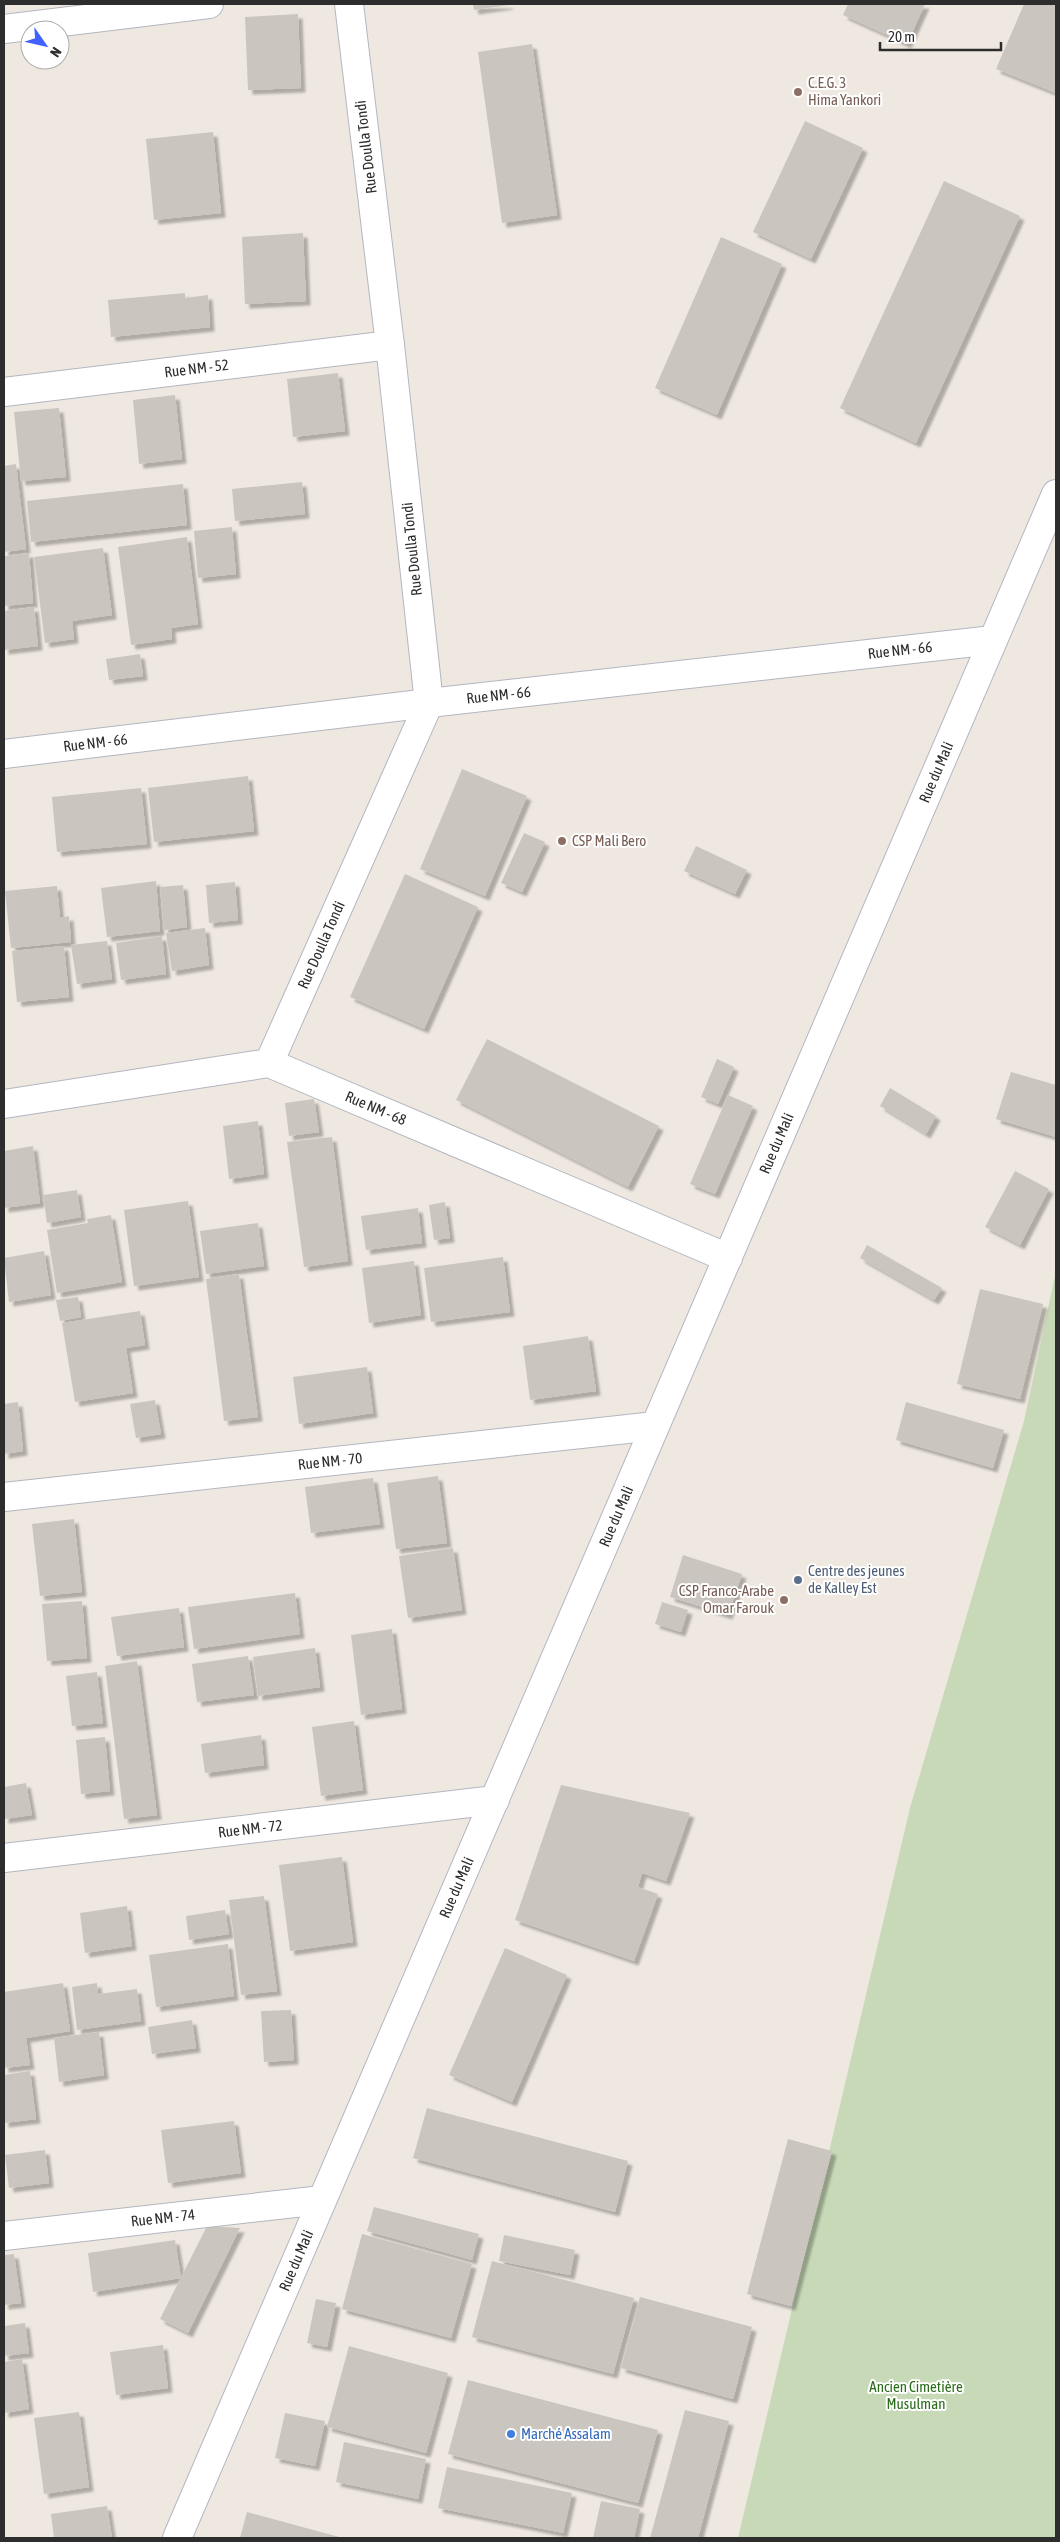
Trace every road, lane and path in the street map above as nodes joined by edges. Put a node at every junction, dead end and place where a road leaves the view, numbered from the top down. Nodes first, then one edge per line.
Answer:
1 (209, 4) edge
2 (349, 4) edge
3 (4, 29) edge
4 (390, 345) junction
5 (4, 392) edge
6 (1056, 494) edge
7 (993, 640) junction
8 (429, 703) junction
9 (4, 754) edge
10 (269, 1064) junction
11 (4, 1104) edge
12 (728, 1258) junction
13 (655, 1426) junction
14 (4, 1497) edge
15 (495, 1800) junction
16 (4, 1858) edge
17 (322, 2200) junction
18 (4, 2236) edge
19 (177, 2538) edge

1 - 3 street
2 - 4 street, Rue Doulla Tondi
4 - 5 street, Rue NM - 52
4 - 8 street, Rue Doulla Tondi
6 - 7 street, Rue du Mali
7 - 8 street, Rue NM - 66
7 - 12 street, Rue du Mali
8 - 9 street, Rue NM - 66
8 - 10 street, Rue Doulla Tondi
10 - 11 street
10 - 12 street, Rue NM - 68
12 - 13 street, Rue du Mali
13 - 14 street, Rue NM - 70
13 - 15 street, Rue du Mali
15 - 16 street, Rue NM - 72
15 - 17 street, Rue du Mali
17 - 18 street, Rue NM - 74
17 - 19 street, Rue du Mali

